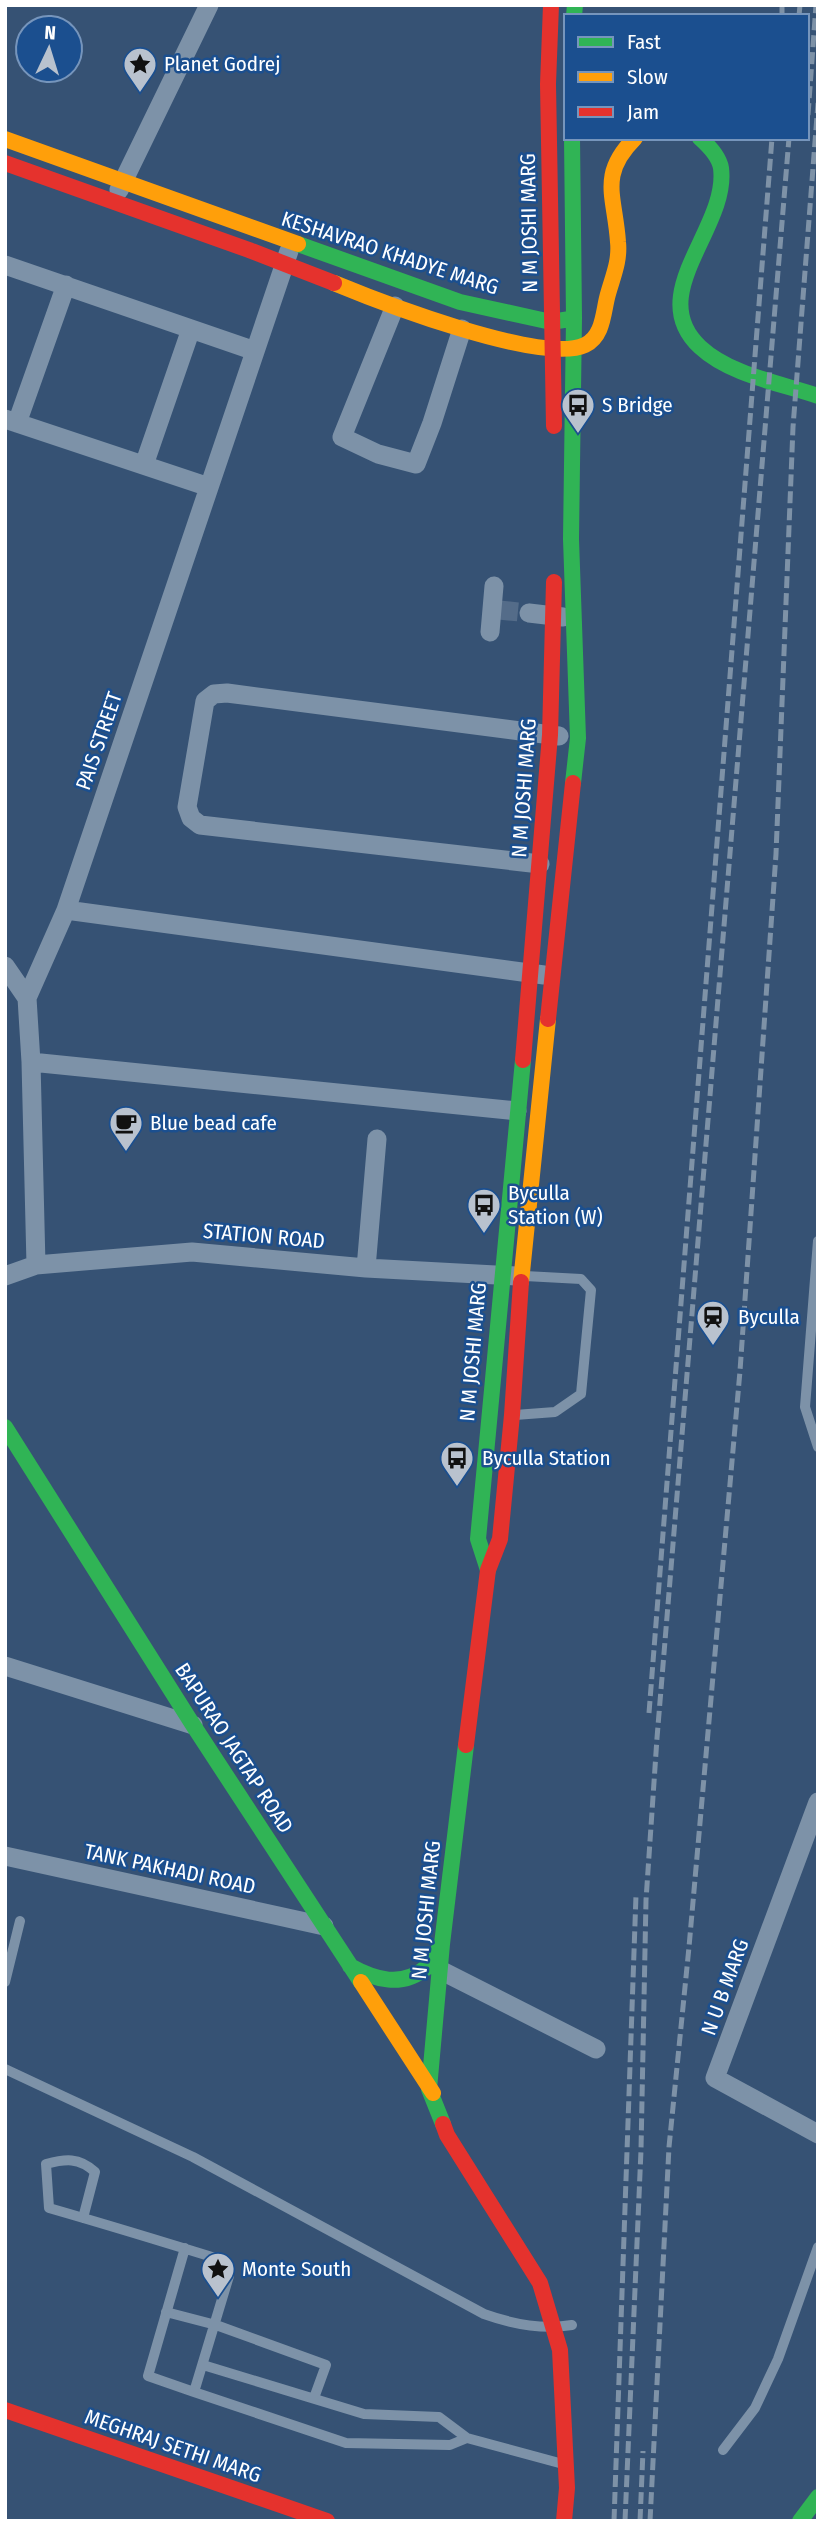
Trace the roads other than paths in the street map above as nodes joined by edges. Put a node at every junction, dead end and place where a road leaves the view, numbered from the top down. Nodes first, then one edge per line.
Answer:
1 (209, 5) edge
2 (551, 5) edge
3 (548, 84) junction
4 (564, 85) edge
5 (5, 139) edge
6 (572, 140) edge
7 (632, 140) edge
8 (703, 140) edge
9 (5, 163) edge
10 (123, 182) junction
11 (113, 202) junction
12 (292, 243) junction
13 (285, 263) junction
14 (5, 265) edge
15 (66, 285) junction
16 (607, 296) junction
17 (396, 306) junction
18 (574, 318) junction
19 (551, 323) junction
20 (191, 329) junction
21 (462, 329) junction
22 (553, 348) junction
23 (574, 349) junction
24 (255, 351) junction
25 (818, 396) edge
26 (11, 421) edge
27 (555, 444) dead end
28 (144, 465) junction
29 (556, 485) dead end
30 (209, 487) junction
31 (494, 586) dead end
32 (529, 613) tunnel mouth
33 (562, 617) junction
34 (490, 632) dead end
35 (550, 735) junction
36 (578, 738) junction
37 (543, 822) junction
38 (567, 824) junction
39 (540, 864) junction
40 (66, 910) junction
41 (5, 966) edge
42 (531, 973) junction
43 (553, 977) junction
44 (26, 998) junction
45 (31, 1062) junction
46 (517, 1111) junction
47 (377, 1139) dead end
48 (818, 1241) edge
49 (36, 1265) junction
50 (366, 1268) junction
51 (5, 1276) edge
52 (511, 1276) junction
53 (489, 1412) junction
54 (512, 1415) junction
55 (5, 1427) edge
56 (818, 1447) edge
57 (488, 1570) junction
58 (5, 1666) edge
59 (193, 1725) junction
60 (818, 1802) edge
61 (5, 1856) edge
62 (20, 1921) dead end
63 (324, 1926) junction
64 (442, 1944) junction
65 (350, 1966) junction
66 (440, 1970) junction
67 (5, 1983) edge
68 (596, 2049) dead end
69 (5, 2069) edge
70 (429, 2089) junction
71 (463, 2126) dead end
72 (818, 2134) edge
73 (83, 2218) junction
74 (818, 2247) edge
75 (185, 2248) junction
76 (166, 2312) junction
77 (572, 2324) dead end
78 (216, 2325) junction
79 (554, 2328) junction
80 (203, 2364) junction
81 (194, 2392) junction
82 (314, 2399) junction
83 (5, 2410) edge
84 (467, 2438) junction
85 (723, 2450) dead end
86 (567, 2465) junction
87 (818, 2497) edge
88 (327, 2521) edge
89 (564, 2521) edge
90 (800, 2521) edge

1 - 10 street
2 - 3 main road, N M JOSHI MARG
3 - 4 main road
3 - 19 main road, N M JOSHI MARG
5 - 10 main road, KESHAVRAO KHADYE MARG
6 - 18 main road, N M JOSHI MARG
7 - 16 main road
8 - 25 main road
9 - 11 main road, KESHAVRAO KHADYE MARG
10 - 11 street
10 - 12 main road, KESHAVRAO KHADYE MARG
11 - 13 main road, KESHAVRAO KHADYE MARG
12 - 13 street, PAIS STREET
12 - 19 main road, KESHAVRAO KHADYE MARG
13 - 17 main road, KESHAVRAO KHADYE MARG
13 - 24 street, PAIS STREET
14 - 15 street
15 - 20 street
15 - 26 street
16 - 18 main road, KESHAVRAO KHADYE MARG
16 - 23 main road
17 - 21 main road, KESHAVRAO KHADYE MARG
17 - 21 street
18 - 19 main road, KESHAVRAO KHADYE MARG
18 - 23 main road, N M JOSHI MARG
19 - 22 main road, N M JOSHI MARG
20 - 24 street
20 - 28 street
21 - 22 main road, KESHAVRAO KHADYE MARG
22 - 23 main road, KESHAVRAO KHADYE MARG
22 - 27 main road, N M JOSHI MARG
23 - 33 main road, N M JOSHI MARG
24 - 30 street, PAIS STREET
26 - 28 street
28 - 30 street
29 - 33 main road, N M JOSHI MARG
30 - 40 street, PAIS STREET
31 - 34 street
32 - 33 street
33 - 35 main road, N M JOSHI MARG
33 - 36 main road, N M JOSHI MARG
35 - 36 street
35 - 37 main road, N M JOSHI MARG
35 - 39 street
36 - 38 main road, N M JOSHI MARG
37 - 38 main road
37 - 39 main road, N M JOSHI MARG
38 - 43 main road, N M JOSHI MARG
39 - 42 main road, N M JOSHI MARG
40 - 42 street
40 - 44 street, PAIS STREET
41 - 44 street
42 - 43 street
42 - 46 main road, N M JOSHI MARG
43 - 52 main road, N M JOSHI MARG
44 - 45 street, PAIS STREET
45 - 46 street
45 - 49 street, PAIS STREET
46 - 52 main road, N M JOSHI MARG
47 - 50 street
48 - 56 lane
49 - 50 street, STATION ROAD
49 - 51 street, STATION ROAD
50 - 52 street, STATION ROAD
52 - 53 main road, N M JOSHI MARG
52 - 54 main road, N M JOSHI MARG
52 - 54 lane
53 - 54 lane
53 - 57 main road, N M JOSHI MARG
54 - 57 main road, N M JOSHI MARG
55 - 59 main road, BAPURAO JAGTAP ROAD
57 - 64 main road, N M JOSHI MARG
58 - 59 street
59 - 63 main road, BAPURAO JAGTAP ROAD
60 - 72 street, N U B MARG
61 - 63 street, TANK PAKHADI ROAD
62 - 67 lane
63 - 65 main road, BAPURAO JAGTAP ROAD
64 - 65 main road
64 - 66 main road, N M JOSHI MARG
65 - 70 main road, BAPURAO JAGTAP ROAD
66 - 68 street
66 - 70 main road, N M JOSHI MARG
69 - 79 lane
70 - 71 main road
70 - 79 main road, N M JOSHI MARG
73 - 73 lane
73 - 75 lane
74 - 85 lane
75 - 76 lane
75 - 78 lane
76 - 78 lane
76 - 81 lane
77 - 79 lane
78 - 80 lane
78 - 82 lane
79 - 86 main road, N M JOSHI MARG
80 - 81 lane
80 - 82 lane
81 - 84 lane
82 - 84 lane
83 - 88 main road, MEGHRAJ SETHI MARG
84 - 86 lane
86 - 89 main road, N M JOSHI MARG
87 - 90 main road

